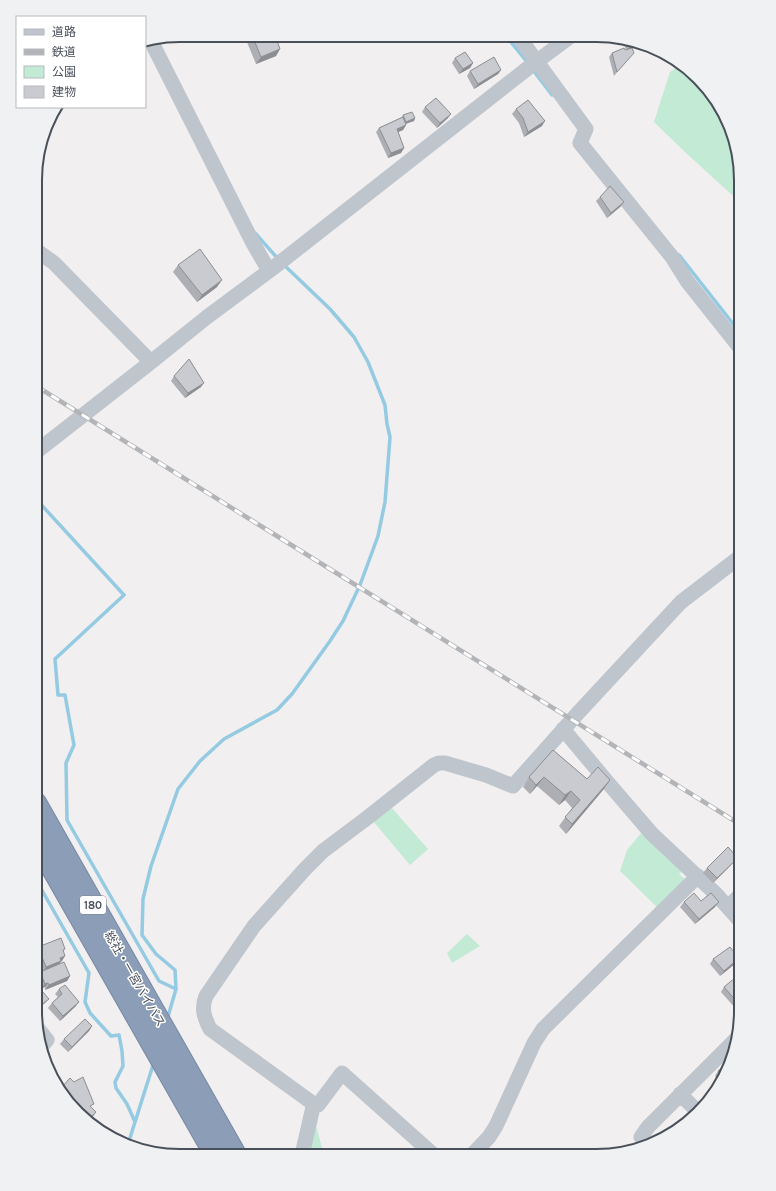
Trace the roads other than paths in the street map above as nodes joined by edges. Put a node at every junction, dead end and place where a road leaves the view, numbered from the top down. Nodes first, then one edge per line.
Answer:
1 (521, 42) edge
2 (563, 42) edge
3 (153, 45) edge
4 (533, 64) junction
5 (42, 254) edge
6 (271, 269) junction
7 (734, 339) edge
8 (151, 362) junction
9 (42, 447) edge
10 (734, 561) edge
11 (563, 729) junction
12 (42, 815) edge
13 (42, 849) edge
14 (698, 876) junction
15 (734, 901) edge
16 (728, 907) junction
17 (734, 914) edge
18 (729, 1046) edge
19 (680, 1094) junction
20 (313, 1107) junction
21 (693, 1107) edge
22 (644, 1140) edge
23 (213, 1149) edge
24 (232, 1149) edge
25 (303, 1149) edge
26 (427, 1149) edge
27 (478, 1149) edge

1 - 4 street
2 - 4 street
3 - 6 street
4 - 6 street
4 - 7 street
5 - 8 street
6 - 8 street
8 - 9 street
10 - 11 street
11 - 14 street
11 - 20 street
12 - 24 highway, 総社・一宮バイパス / 180
13 - 23 highway, 総社・一宮バイパス / 180
14 - 16 street
14 - 27 street
15 - 16 street
16 - 17 street
18 - 19 street
19 - 21 street
19 - 22 street
20 - 25 street
20 - 26 street

